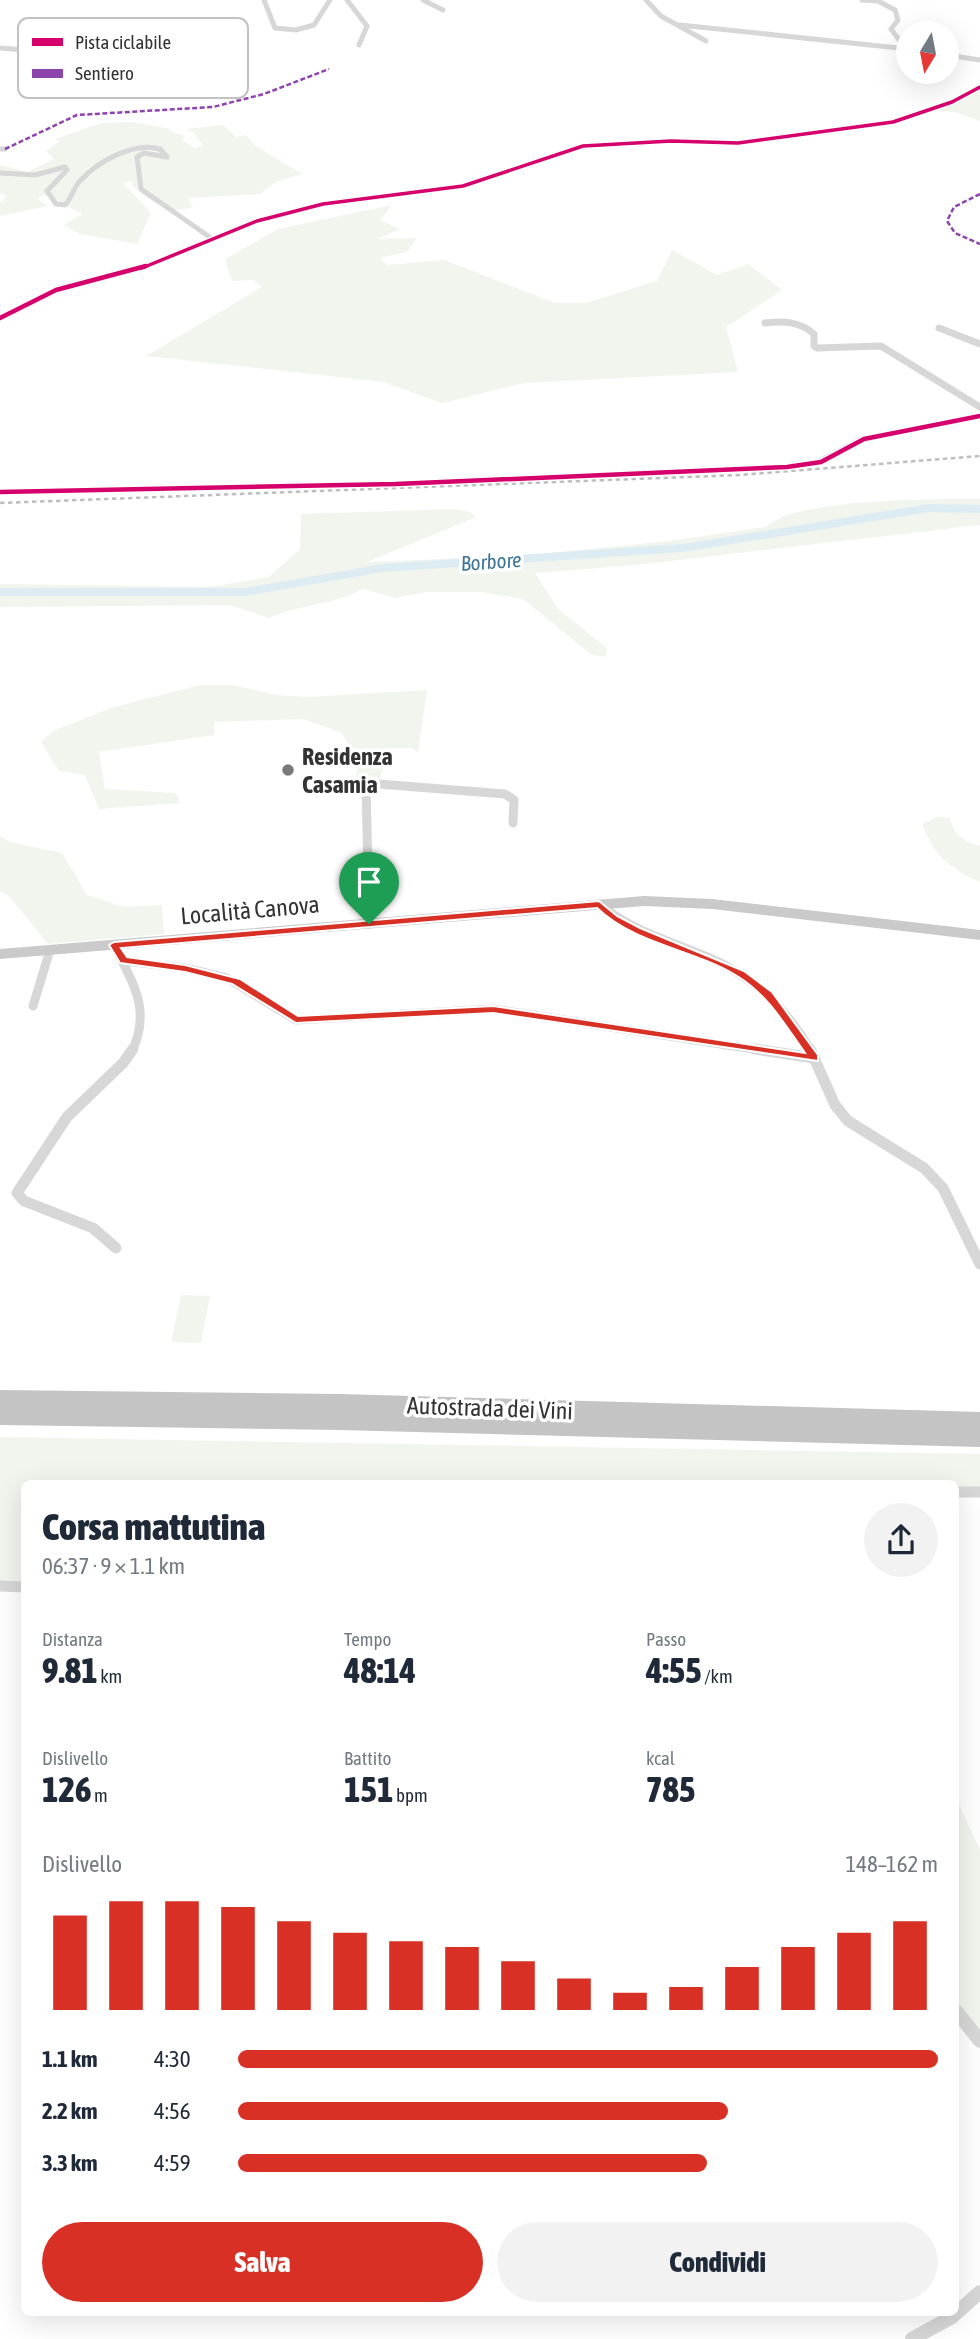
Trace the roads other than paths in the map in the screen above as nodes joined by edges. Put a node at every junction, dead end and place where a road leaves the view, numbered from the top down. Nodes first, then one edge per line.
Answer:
1 (264, 0) edge
2 (330, 0) edge
3 (347, 0) edge
4 (423, 0) edge
5 (646, 0) edge
6 (862, 0) edge
7 (443, 10) dead end
8 (897, 21) edge
9 (680, 25) junction
10 (706, 41) dead end
11 (359, 45) dead end
12 (0, 48) edge
13 (896, 48) edge
14 (18, 49) edge
15 (959, 57) edge
16 (980, 60) edge
17 (980, 87) edge
18 (0, 173) edge
19 (211, 238) junction
20 (0, 318) edge
21 (765, 323) dead end
22 (939, 328) dead end
23 (980, 344) edge
24 (980, 407) edge
25 (980, 416) edge
26 (0, 492) edge
27 (513, 823) dead end
28 (599, 904) junction
29 (369, 924) junction
30 (980, 935) edge
31 (114, 945) junction
32 (50, 950) junction
33 (0, 954) edge
34 (124, 961) junction
35 (33, 1006) dead end
36 (814, 1058) junction
37 (117, 1248) dead end
38 (980, 1264) edge
39 (0, 1400) edge
40 (0, 1415) edge
41 (980, 1422) edge
42 (980, 1437) edge
43 (959, 1492) edge
44 (980, 1492) edge
45 (0, 1586) edge
46 (21, 1587) edge
47 (959, 2015) edge
48 (980, 2041) edge
49 (980, 2292) edge
50 (959, 2310) edge
51 (952, 2316) edge
52 (912, 2339) edge

1 - 2 street
3 - 11 street
4 - 7 street
5 - 9 street
6 - 8 street
9 - 10 street
9 - 13 street
12 - 14 street
15 - 16 street
17 - 19 street
18 - 19 street
19 - 20 street
21 - 24 street
22 - 23 street
25 - 26 street
27 - 29 street
28 - 29 main road, Località Canova
28 - 30 main road, Località Canova
28 - 36 street
29 - 31 main road, Località Canova
31 - 32 main road, Località Canova
31 - 34 street
32 - 33 main road, Località Canova
32 - 35 street
34 - 36 street
34 - 37 street
36 - 38 street
39 - 41 highway, Autostrada dei Vini
40 - 42 highway, Autostrada dei Vini
43 - 44 street
45 - 46 street
47 - 48 street
49 - 50 street
51 - 52 street

